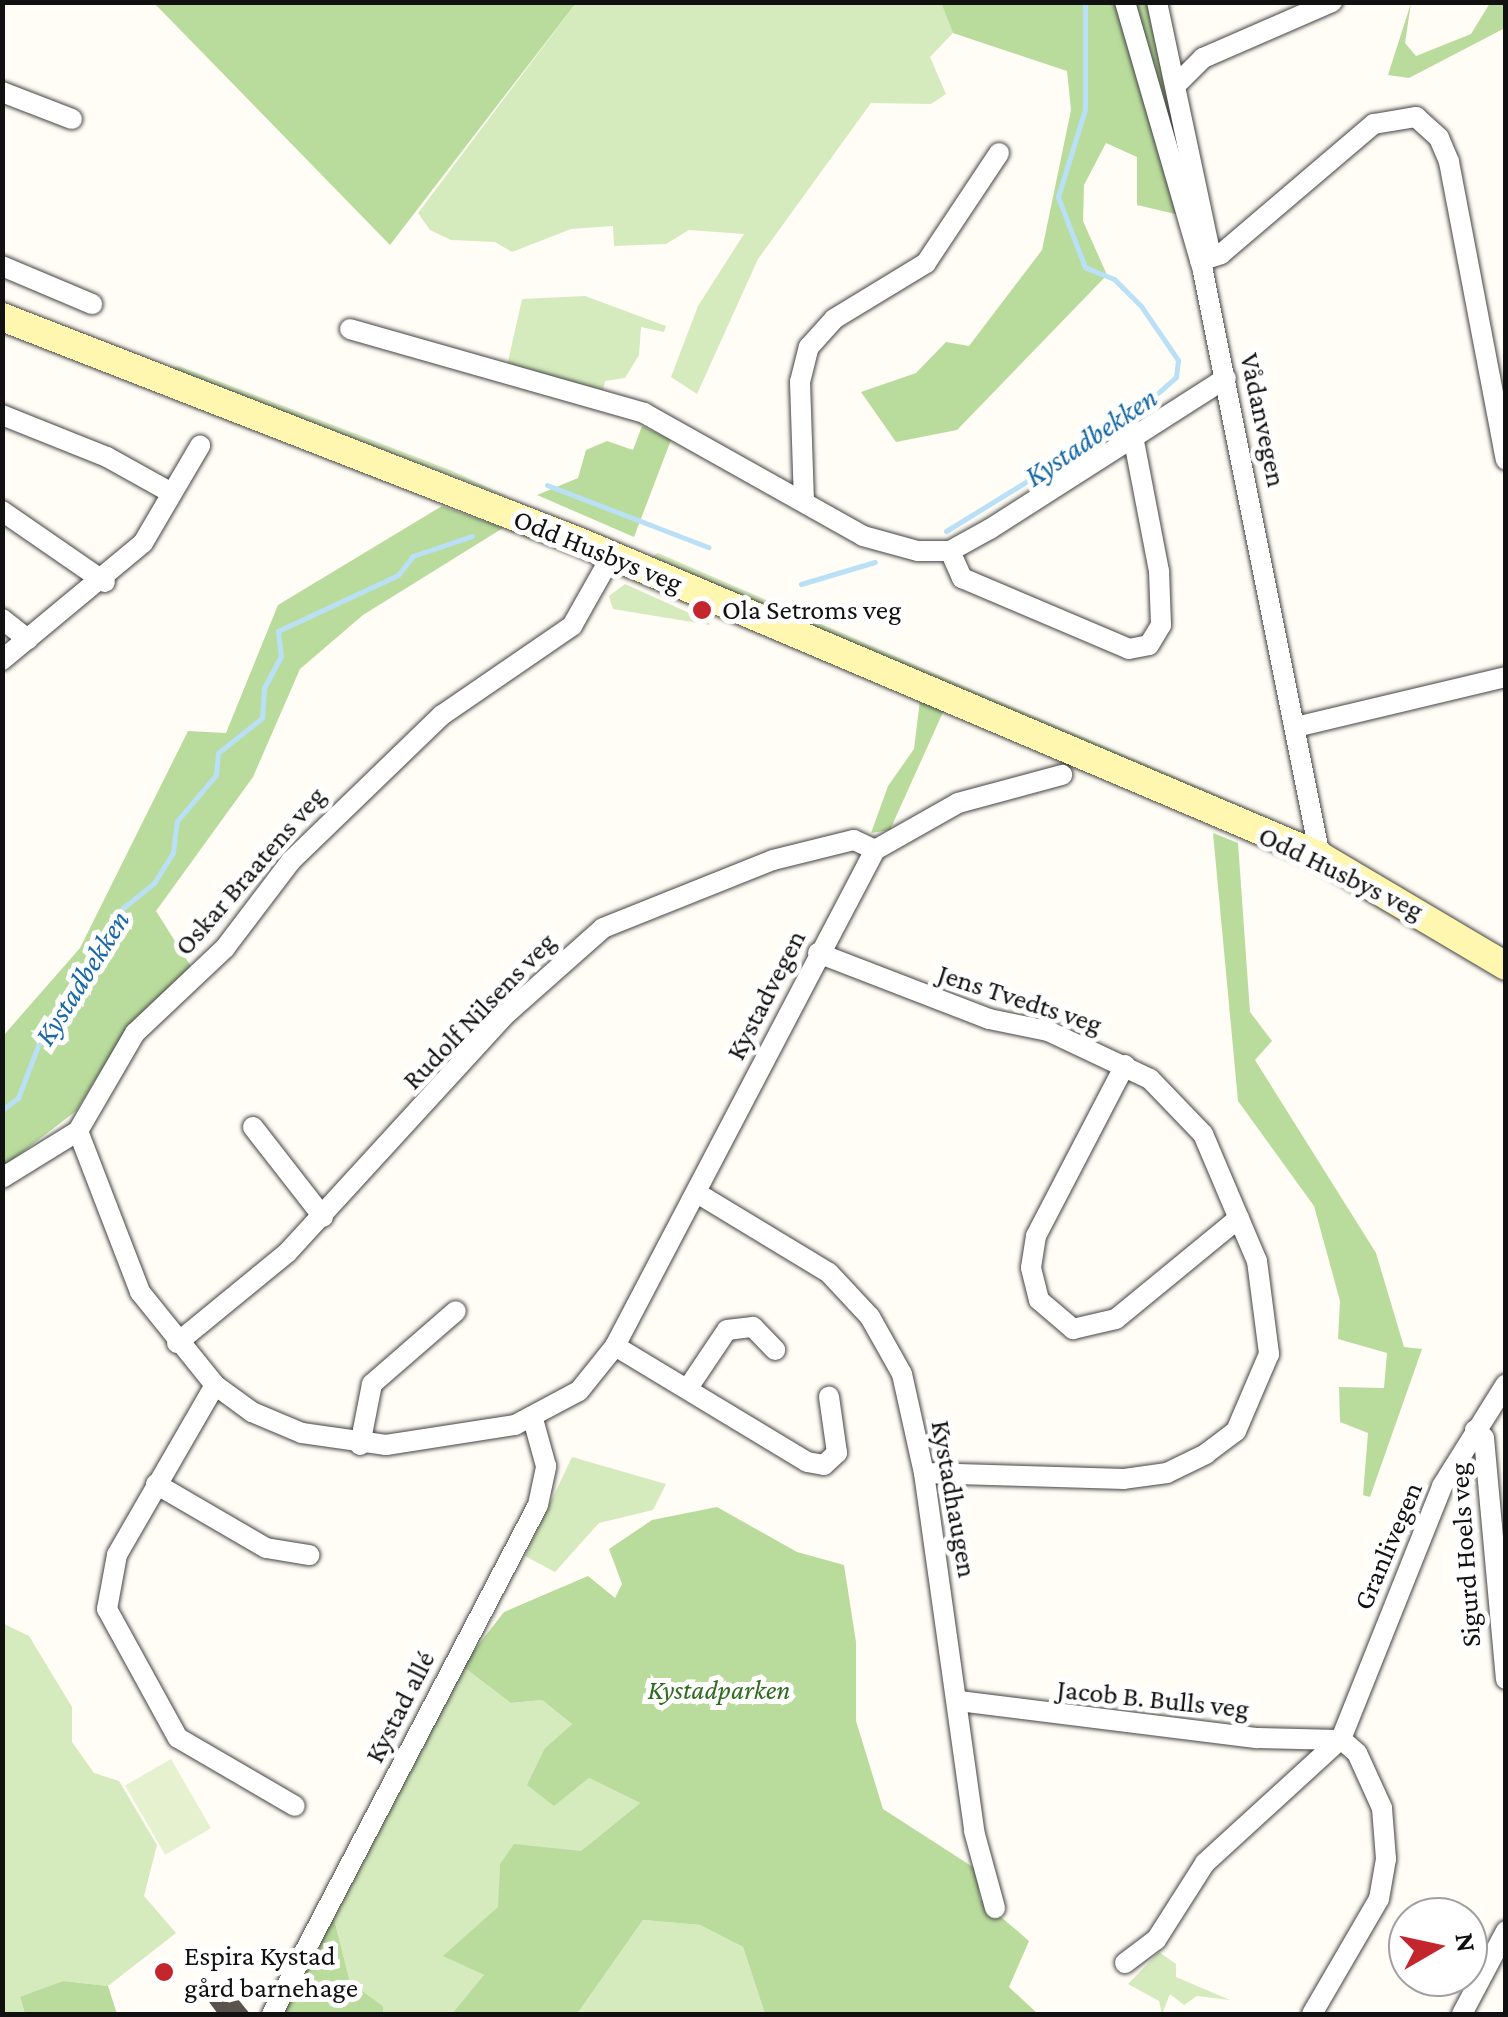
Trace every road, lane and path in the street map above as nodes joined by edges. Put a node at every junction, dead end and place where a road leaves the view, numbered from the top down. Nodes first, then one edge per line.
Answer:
1 (1125, 2) edge
2 (1157, 2) edge
3 (1332, 2) edge
4 (1177, 84) junction
5 (2, 92) edge
6 (72, 120) dead end
7 (999, 152) dead end
8 (1206, 260) junction
9 (2, 266) edge
10 (92, 304) dead end
11 (2, 318) edge
12 (350, 329) dead end
13 (1226, 378) junction
14 (2, 415) edge
15 (1134, 441) junction
16 (200, 446) dead end
17 (1506, 460) edge
18 (170, 492) junction
19 (804, 502) junction
20 (2, 511) edge
21 (950, 551) junction
22 (612, 556) junction
23 (105, 582) junction
24 (2, 619) edge
25 (28, 639) junction
26 (2, 660) edge
27 (1506, 677) edge
28 (1296, 727) junction
29 (1062, 775) dead end
30 (875, 850) junction
31 (1320, 856) junction
32 (818, 953) junction
33 (1506, 966) edge
34 (1124, 1066) junction
35 (253, 1127) dead end
36 (78, 1131) junction
37 (2, 1178) edge
38 (697, 1193) junction
39 (323, 1217) junction
40 (1239, 1218) junction
41 (456, 1311) dead end
42 (178, 1342) junction
43 (615, 1346) junction
44 (775, 1350) dead end
45 (1506, 1384) edge
46 (690, 1385) junction
47 (215, 1386) junction
48 (829, 1397) dead end
49 (533, 1419) junction
50 (1475, 1430) junction
51 (360, 1445) junction
52 (924, 1473) junction
53 (156, 1484) junction
54 (309, 1555) dead end
55 (1506, 1679) edge
56 (960, 1701) junction
57 (1342, 1740) junction
58 (295, 1806) dead end
59 (994, 1908) dead end
60 (1506, 1930) edge
61 (1125, 1963) dead end
62 (272, 2014) edge
63 (1312, 2014) edge
64 (1462, 2014) edge

1 - 8 street, Vådanvegen
2 - 4 street, Vådanvegen
3 - 4 street
4 - 8 street, Vådanvegen
5 - 6 street
7 - 19 street
8 - 13 street, Vådanvegen
8 - 17 street
9 - 10 street
11 - 22 street, Odd Husbys veg
12 - 19 street
13 - 15 street
13 - 28 street, Vådanvegen
14 - 18 street
15 - 21 street
15 - 21 street
16 - 18 street
18 - 23 street
19 - 21 street
20 - 23 street
22 - 31 street, Odd Husbys veg
22 - 36 street, Oskar Braatens veg
23 - 25 street
24 - 25 street
25 - 26 street
27 - 28 street
28 - 31 street, Vådanvegen
29 - 30 street
30 - 32 street, Kystadvegen
30 - 39 street, Rudolf Nilsens veg
31 - 33 street, Odd Husbys veg
32 - 34 street, Jens Tvedts veg
32 - 38 street, Kystadvegen
34 - 40 street, Jens Tvedts veg
34 - 40 street
35 - 39 street
36 - 37 street
36 - 42 street
38 - 43 street, Kystadvegen
38 - 52 street, Kystadhaugen
39 - 42 street, Rudolf Nilsens veg
40 - 52 street, Jens Tvedts veg
41 - 51 street
42 - 47 street
43 - 46 street
43 - 49 street, Kystadvegen
44 - 46 street
45 - 50 street, Granlivegen
46 - 48 street
47 - 51 street
47 - 53 street
49 - 51 street
49 - 62 street, Kystad allé
50 - 55 street, Sigurd Hoels veg
50 - 57 street, Granlivegen
52 - 56 street, Kystadhaugen
53 - 54 street
53 - 58 street
56 - 57 street, Jacob B. Bulls veg
56 - 59 street, Kystadhaugen
57 - 61 street, Granlivegen
57 - 63 street
60 - 64 street

